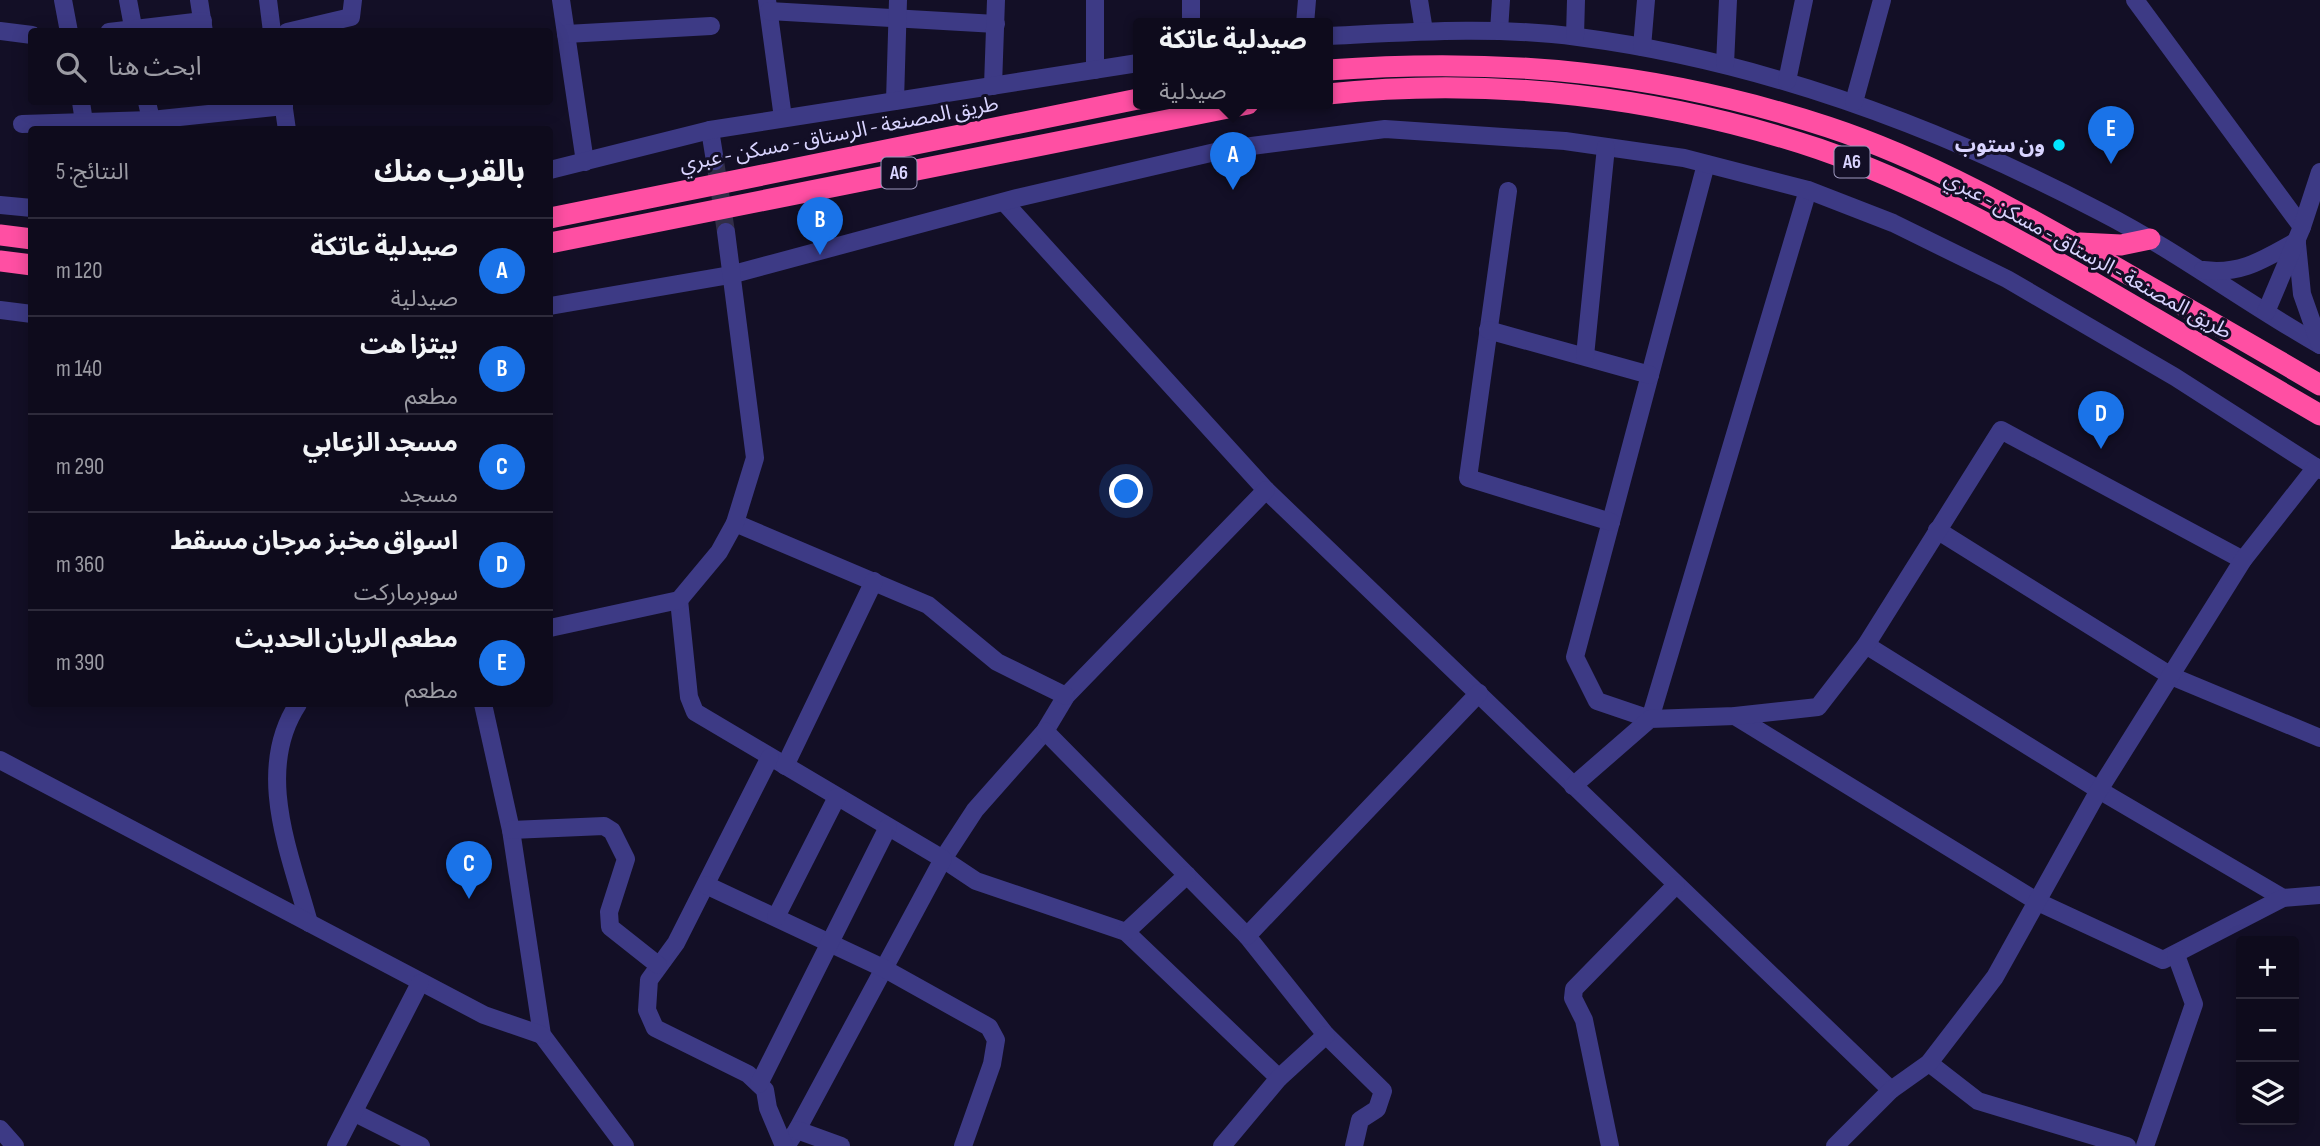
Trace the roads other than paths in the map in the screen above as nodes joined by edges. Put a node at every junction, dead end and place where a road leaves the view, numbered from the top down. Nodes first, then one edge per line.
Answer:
1 (63, 0) edge
2 (128, 0) edge
3 (199, 0) edge
4 (268, 0) edge
5 (353, 0) edge
6 (561, 0) edge
7 (996, 0) edge
8 (1095, 0) edge
9 (1191, 0) edge
10 (1307, 0) edge
11 (1419, 0) edge
12 (1501, 0) edge
13 (1576, 0) edge
14 (1646, 0) edge
15 (1728, 0) edge
16 (1804, 0) edge
17 (1882, 0) edge
18 (2135, 0) edge
19 (768, 5) edge
20 (898, 8) edge
21 (1192, 18) edge
22 (1306, 18) edge
23 (996, 24) junction
24 (204, 26) edge
25 (712, 26) dead end
26 (68, 28) edge
27 (133, 28) edge
28 (157, 28) edge
29 (272, 28) edge
30 (305, 28) edge
31 (0, 30) edge
32 (1424, 31) junction
33 (1499, 32) junction
34 (28, 34) edge
35 (566, 34) junction
36 (1333, 36) edge
37 (1575, 36) junction
38 (1642, 47) junction
39 (1133, 64) edge
40 (1725, 64) junction
41 (1095, 70) junction
42 (1333, 70) edge
43 (1787, 81) junction
44 (993, 86) junction
45 (1333, 94) edge
46 (1133, 100) edge
47 (895, 101) junction
48 (1854, 102) junction
49 (82, 105) edge
50 (148, 105) edge
51 (261, 105) edge
52 (284, 105) edge
53 (216, 107) edge
54 (1223, 109) edge
55 (783, 118) junction
56 (150, 120) junction
57 (85, 122) junction
58 (22, 124) dead end
59 (287, 126) edge
60 (709, 130) junction
61 (1606, 147) junction
62 (585, 162) junction
63 (715, 162) tunnel mouth
64 (1706, 164) junction
65 (553, 169) edge
66 (2320, 172) edge
67 (1808, 190) junction
68 (1508, 191) dead end
69 (1004, 202) junction
70 (0, 205) edge
71 (28, 208) edge
72 (553, 217) edge
73 (726, 232) tunnel mouth
74 (2300, 234) junction
75 (0, 235) edge
76 (28, 238) edge
77 (2150, 239) junction
78 (553, 242) edge
79 (2073, 243) junction
80 (0, 261) edge
81 (28, 264) edge
82 (2202, 270) junction
83 (730, 275) junction
84 (553, 306) edge
85 (0, 310) edge
86 (2266, 312) junction
87 (28, 314) edge
88 (1488, 330) junction
89 (2320, 345) edge
90 (1584, 356) junction
91 (1650, 375) junction
92 (2320, 385) edge
93 (2320, 415) edge
94 (2318, 468) edge
95 (1266, 490) junction
96 (1611, 522) junction
97 (735, 523) junction
98 (1937, 530) junction
99 (2243, 560) junction
100 (874, 582) junction
101 (679, 600) junction
102 (553, 627) edge
103 (1866, 645) junction
104 (2171, 676) junction
105 (1479, 693) junction
106 (1066, 696) junction
107 (297, 707) edge
108 (484, 707) edge
109 (1735, 716) junction
110 (1650, 719) junction
111 (1045, 731) junction
112 (2320, 738) edge
113 (0, 760) edge
114 (777, 762) junction
115 (1573, 786) junction
116 (2099, 790) junction
117 (837, 797) junction
118 (888, 827) junction
119 (510, 831) junction
120 (943, 859) junction
121 (1187, 875) junction
122 (706, 884) junction
123 (1676, 885) junction
124 (2320, 895) edge
125 (2283, 898) junction
126 (2038, 902) junction
127 (775, 917) junction
128 (309, 923) junction
129 (1126, 932) junction
130 (1247, 936) junction
131 (831, 944) junction
132 (2176, 955) junction
133 (658, 965) junction
134 (885, 969) junction
135 (421, 983) junction
136 (542, 1035) junction
137 (1326, 1035) junction
138 (1929, 1063) junction
139 (1279, 1078) junction
140 (759, 1084) junction
141 (1891, 1090) junction
142 (355, 1113) junction
143 (0, 1129) edge
144 (797, 1130) junction
145 (15, 1146) edge
146 (336, 1146) edge
147 (421, 1146) edge
148 (625, 1146) edge
149 (785, 1146) edge
150 (841, 1146) edge
151 (963, 1146) edge
152 (1222, 1146) edge
153 (1354, 1146) edge
154 (1610, 1146) edge
155 (1835, 1146) edge
156 (2127, 1146) edge
157 (2145, 1146) edge

1 - 26 street
2 - 27 street
3 - 24 street
4 - 29 street
5 - 30 street
6 - 35 street
7 - 23 street
8 - 41 street
9 - 21 street
10 - 22 street
11 - 32 street
12 - 33 street
13 - 37 street
14 - 38 street
15 - 40 street
16 - 43 street
17 - 48 street
18 - 74 street
19 - 20 street
19 - 55 street
20 - 23 street
20 - 47 street
23 - 44 street
24 - 28 street
25 - 35 street
31 - 34 street
32 - 33 street
32 - 36 street
33 - 37 street
35 - 62 street
37 - 38 street
38 - 40 street
39 - 41 street
40 - 43 street
41 - 44 street
42 - 79 highway, طريق المصنعة - الرستاق - مسكن - عبري / A6
43 - 48 street
44 - 47 street
45 - 93 highway, طريق المصنعة - الرستاق - مسكن - عبري / A6
46 - 72 highway, طريق المصنعة - الرستاق - مسكن - عبري / A6
47 - 55 street
48 - 77 street
49 - 57 street
50 - 56 street
51 - 53 street
52 - 59 street
53 - 56 street
54 - 78 highway, A6
55 - 60 street
56 - 57 street
57 - 58 street
60 - 62 street
60 - 63 street
61 - 64 street
61 - 69 street
61 - 90 street
62 - 65 street
64 - 67 street
64 - 91 street
66 - 74 street
67 - 94 street
67 - 110 street
68 - 88 street
69 - 83 street
69 - 95 street
70 - 71 street
73 - 83 street
74 - 82 street
74 - 86 street
74 - 89 street
75 - 76 highway
77 - 79 highway
77 - 82 street
79 - 92 highway, طريق المصنعة - الرستاق - مسكن - عبري / A6
80 - 81 highway
82 - 86 street
83 - 84 street
83 - 97 street
85 - 87 street
86 - 89 street
88 - 90 street
88 - 96 street
90 - 91 street
91 - 96 street
94 - 99 street
95 - 105 street
95 - 106 street
96 - 110 street
97 - 100 street
97 - 101 street
98 - 99 street
98 - 103 street
98 - 104 street
99 - 104 street
100 - 106 street
100 - 114 street
101 - 102 street
101 - 114 street
103 - 109 street
103 - 116 street
104 - 112 street
104 - 116 street
105 - 115 street
105 - 130 street
106 - 111 street
107 - 128 street
108 - 119 street
109 - 110 street
109 - 126 street
110 - 115 street
111 - 120 street
111 - 121 street
113 - 128 street
114 - 117 street
114 - 122 street
115 - 123 street
116 - 125 street
116 - 126 street
117 - 118 street
117 - 127 street
118 - 120 street
118 - 131 street
119 - 133 street
119 - 136 street
120 - 129 street
120 - 134 street
121 - 129 street
121 - 130 street
122 - 127 street
122 - 133 street
123 - 141 street
123 - 154 street
124 - 125 street
125 - 132 street
126 - 132 street
126 - 138 street
127 - 131 street
128 - 135 street
129 - 139 street
130 - 137 street
131 - 134 street
131 - 140 street
132 - 157 street
133 - 140 street
134 - 144 street
134 - 151 street
135 - 136 street
135 - 142 street
136 - 148 street
137 - 139 street
137 - 153 street
138 - 141 street
138 - 156 street
139 - 152 street
140 - 149 street
141 - 155 street
142 - 146 street
142 - 147 street
143 - 145 street
144 - 149 street
144 - 150 street

